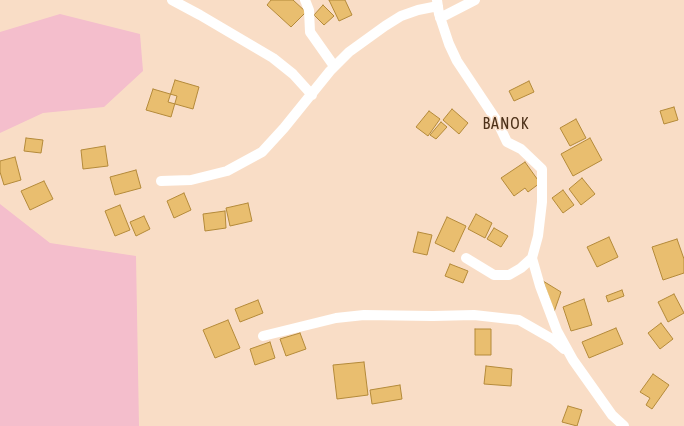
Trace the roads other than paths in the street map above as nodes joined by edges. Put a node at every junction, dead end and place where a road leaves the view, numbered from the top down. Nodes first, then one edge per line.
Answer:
1 (172, 0) edge
2 (305, 0) edge
3 (475, 0) edge
4 (437, 3) edge
5 (440, 18) junction
6 (334, 66) junction
7 (312, 95) junction
8 (161, 181) dead end
9 (466, 258) dead end
10 (532, 258) junction
11 (263, 336) dead end
12 (570, 355) junction
13 (624, 426) edge

1 - 7 street
2 - 6 street
3 - 5 street
4 - 5 street
4 - 6 street
5 - 10 street
6 - 7 street
7 - 8 street
9 - 10 street
10 - 12 street
11 - 12 street
12 - 13 street

